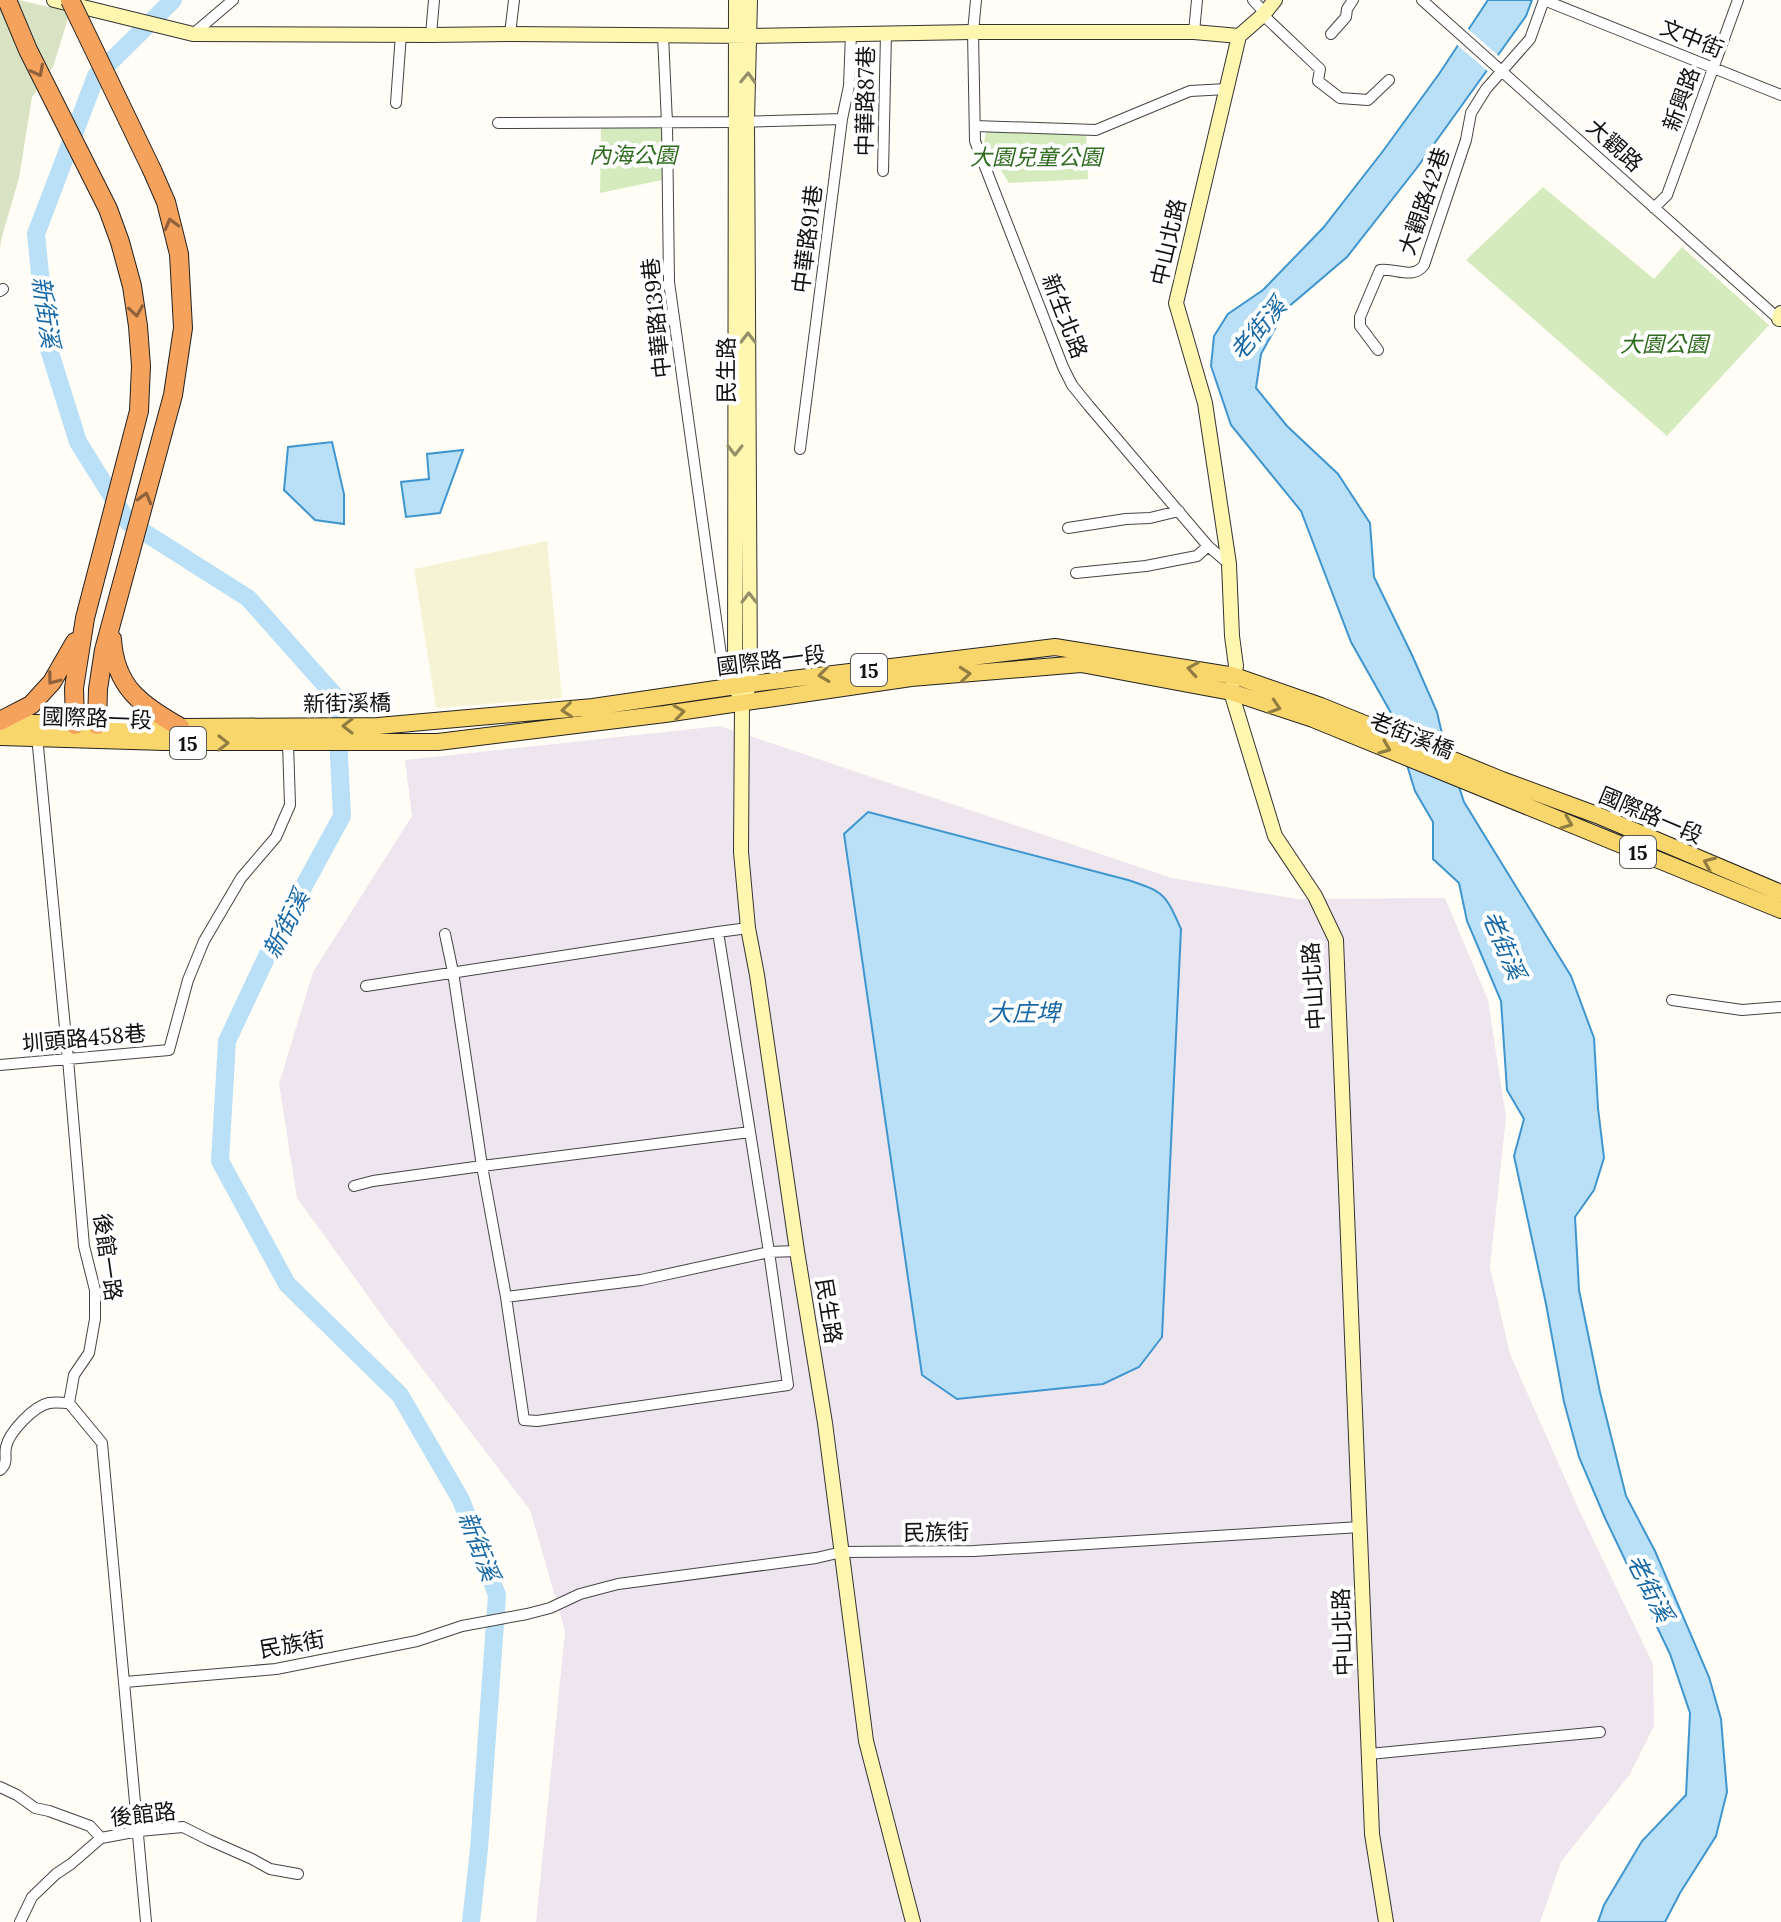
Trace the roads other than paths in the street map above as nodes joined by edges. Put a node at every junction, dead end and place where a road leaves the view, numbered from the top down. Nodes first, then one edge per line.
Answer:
1 (7, 0) edge
2 (54, 0) edge
3 (70, 0) edge
4 (233, 0) edge
5 (434, 0) edge
6 (514, 0) edge
7 (736, 0) edge
8 (750, 0) edge
9 (976, 0) edge
10 (1197, 0) edge
11 (1253, 0) edge
12 (1275, 0) edge
13 (1353, 0) edge
14 (1422, 0) edge
15 (1544, 0) edge
16 (1738, 0) edge
17 (1264, 14) junction
18 (973, 32) junction
19 (1194, 32) junction
20 (886, 33) junction
21 (193, 34) junction
22 (401, 34) junction
23 (510, 34) junction
24 (851, 34) junction
25 (1331, 34) dead end
26 (431, 35) junction
27 (663, 35) junction
28 (742, 36) junction
29 (1239, 36) junction
30 (1714, 69) junction
31 (1500, 70) junction
32 (1389, 80) dead end
33 (1227, 89) junction
34 (1781, 95) edge
35 (396, 103) dead end
36 (842, 119) junction
37 (741, 122) junction
38 (498, 123) dead end
39 (667, 123) junction
40 (975, 126) junction
41 (883, 171) dead end
42 (1654, 208) junction
43 (1780, 318) edge
44 (1378, 350) dead end
45 (800, 449) dead end
46 (1179, 511) junction
47 (1068, 528) dead end
48 (1208, 546) junction
49 (1229, 564) junction
50 (1076, 573) dead end
51 (85, 618) junction
52 (110, 625) junction
53 (1233, 684) junction
54 (742, 685) junction
55 (742, 703) junction
56 (1317, 713) joint
57 (0, 722) edge
58 (411, 723) joint
59 (75, 725) junction
60 (284, 726) joint
61 (180, 727) junction
62 (37, 730) junction
63 (93, 732) junction
64 (0, 737) edge
65 (407, 742) joint
66 (288, 743) junction
67 (1499, 786) junction
68 (1781, 893) edge
69 (1781, 910) edge
70 (748, 928) junction
71 (718, 932) junction
72 (445, 934) dead end
73 (453, 972) junction
74 (366, 986) dead end
75 (1672, 1000) dead end
76 (1781, 1007) edge
77 (68, 1059) junction
78 (0, 1065) edge
79 (750, 1132) junction
80 (482, 1166) junction
81 (354, 1186) dead end
82 (797, 1251) junction
83 (769, 1252) junction
84 (506, 1297) junction
85 (69, 1403) junction
86 (0, 1470) edge
87 (1360, 1527) junction
88 (842, 1552) junction
89 (125, 1682) junction
90 (1600, 1732) dead end
91 (1369, 1754) junction
92 (0, 1787) edge
93 (139, 1831) junction
94 (101, 1838) junction
95 (298, 1874) dead end
96 (20, 1922) edge
97 (146, 1922) edge
98 (913, 1922) edge
99 (1386, 1922) edge

1 -> 51 highway
2 - 21 street
52 -> 3 highway, bridge
4 - 21 street
5 - 26 street
6 - 23 street
7 - 28 street
8 - 28 street
9 - 18 street, 新生北路
10 - 19 street
11 - 17 street
12 - 17 street
13 - 25 street
14 - 31 street, 大觀路
15 - 30 street, 文中街
15 - 31 street, 文中街
16 - 30 street, 新興路
17 - 29 street
17 - 32 street
18 - 19 street
18 - 20 street
18 - 40 street, 新生北路
19 - 29 street
20 - 24 street
20 - 41 street, 中華路87巷
21 - 22 street
22 - 26 street
22 - 35 street
23 - 26 street
23 - 27 street
24 - 28 street
24 - 36 street, 中華路91巷
27 - 28 street
27 - 39 street, 中華路139巷
28 - 37 street, 民生路
29 - 33 street, 中山北路
30 - 34 street, 文中街
30 - 42 street, 新興路
31 - 42 street, 大觀路
31 - 44 street, 大觀路42巷
33 - 40 street
33 - 49 street, 中山北路
36 - 37 street
36 - 45 street, 中華路91巷
37 - 39 street
37 - 54 street, 民生路
38 - 39 street
39 - 54 street, 中華路139巷
40 - 46 street, 新生北路
42 - 43 street, 大觀路
46 - 47 street
46 - 48 street, 新生北路
48 - 49 street, 新生北路
48 - 50 street
49 - 53 street, 中山北路
51 -> 57 highway
51 - 59 highway
52 - 61 highway
52 - 63 highway
53 -> 54 main road, 國際路一段 / 15
55 -> 53 main road, 國際路一段 / 15
53 - 56 main road, 國際路一段 / 15
53 - 87 street, 中山北路
54 - 55 street, 民生路
54 -> 58 main road, 國際路一段 / 15
65 -> 55 main road, 國際路一段 / 15
55 - 70 street, 民生路
56 - 67 main road, 老街溪橋 / 15
57 - 62 main road, 國際路一段 / 15
58 -> 60 main road, 新街溪橋 / 15
59 - 62 main road, 國際路一段 / 15
59 - 63 main road
60 - 61 main road, 國際路一段 / 15
61 - 63 main road, 國際路一段 / 15
62 - 63 main road, 國際路一段 / 15
62 - 64 main road, 國際路一段 / 15
62 - 77 street, 後館一路
63 -> 66 main road, 國際路一段 / 15
65 - 66 main road, 新街溪橋 / 15
66 - 77 street, 圳頭路458巷
68 -> 67 main road, 國際路一段 / 15
67 -> 69 main road, 國際路一段 / 15
70 - 71 street
70 - 82 street, 民生路
71 - 73 street
71 - 79 street
72 - 73 street
73 - 74 street
73 - 80 street
75 - 76 street
77 - 78 street, 圳頭路458巷
77 - 85 street, 後館一路
79 - 80 street
79 - 83 street
80 - 81 street
80 - 84 street
82 - 83 street
82 - 88 street, 民生路
83 - 84 street
83 - 84 street
85 - 86 street
85 - 89 street
87 - 88 street, 民族街
87 - 91 street, 中山北路
88 - 89 street, 民族街
88 - 98 street, 民生路
89 - 93 street
90 - 91 street
91 - 99 street, 中山北路
92 - 94 street
93 - 94 street, 後館路
93 - 95 street, 後館路
93 - 97 street
94 - 96 street, 後館路

